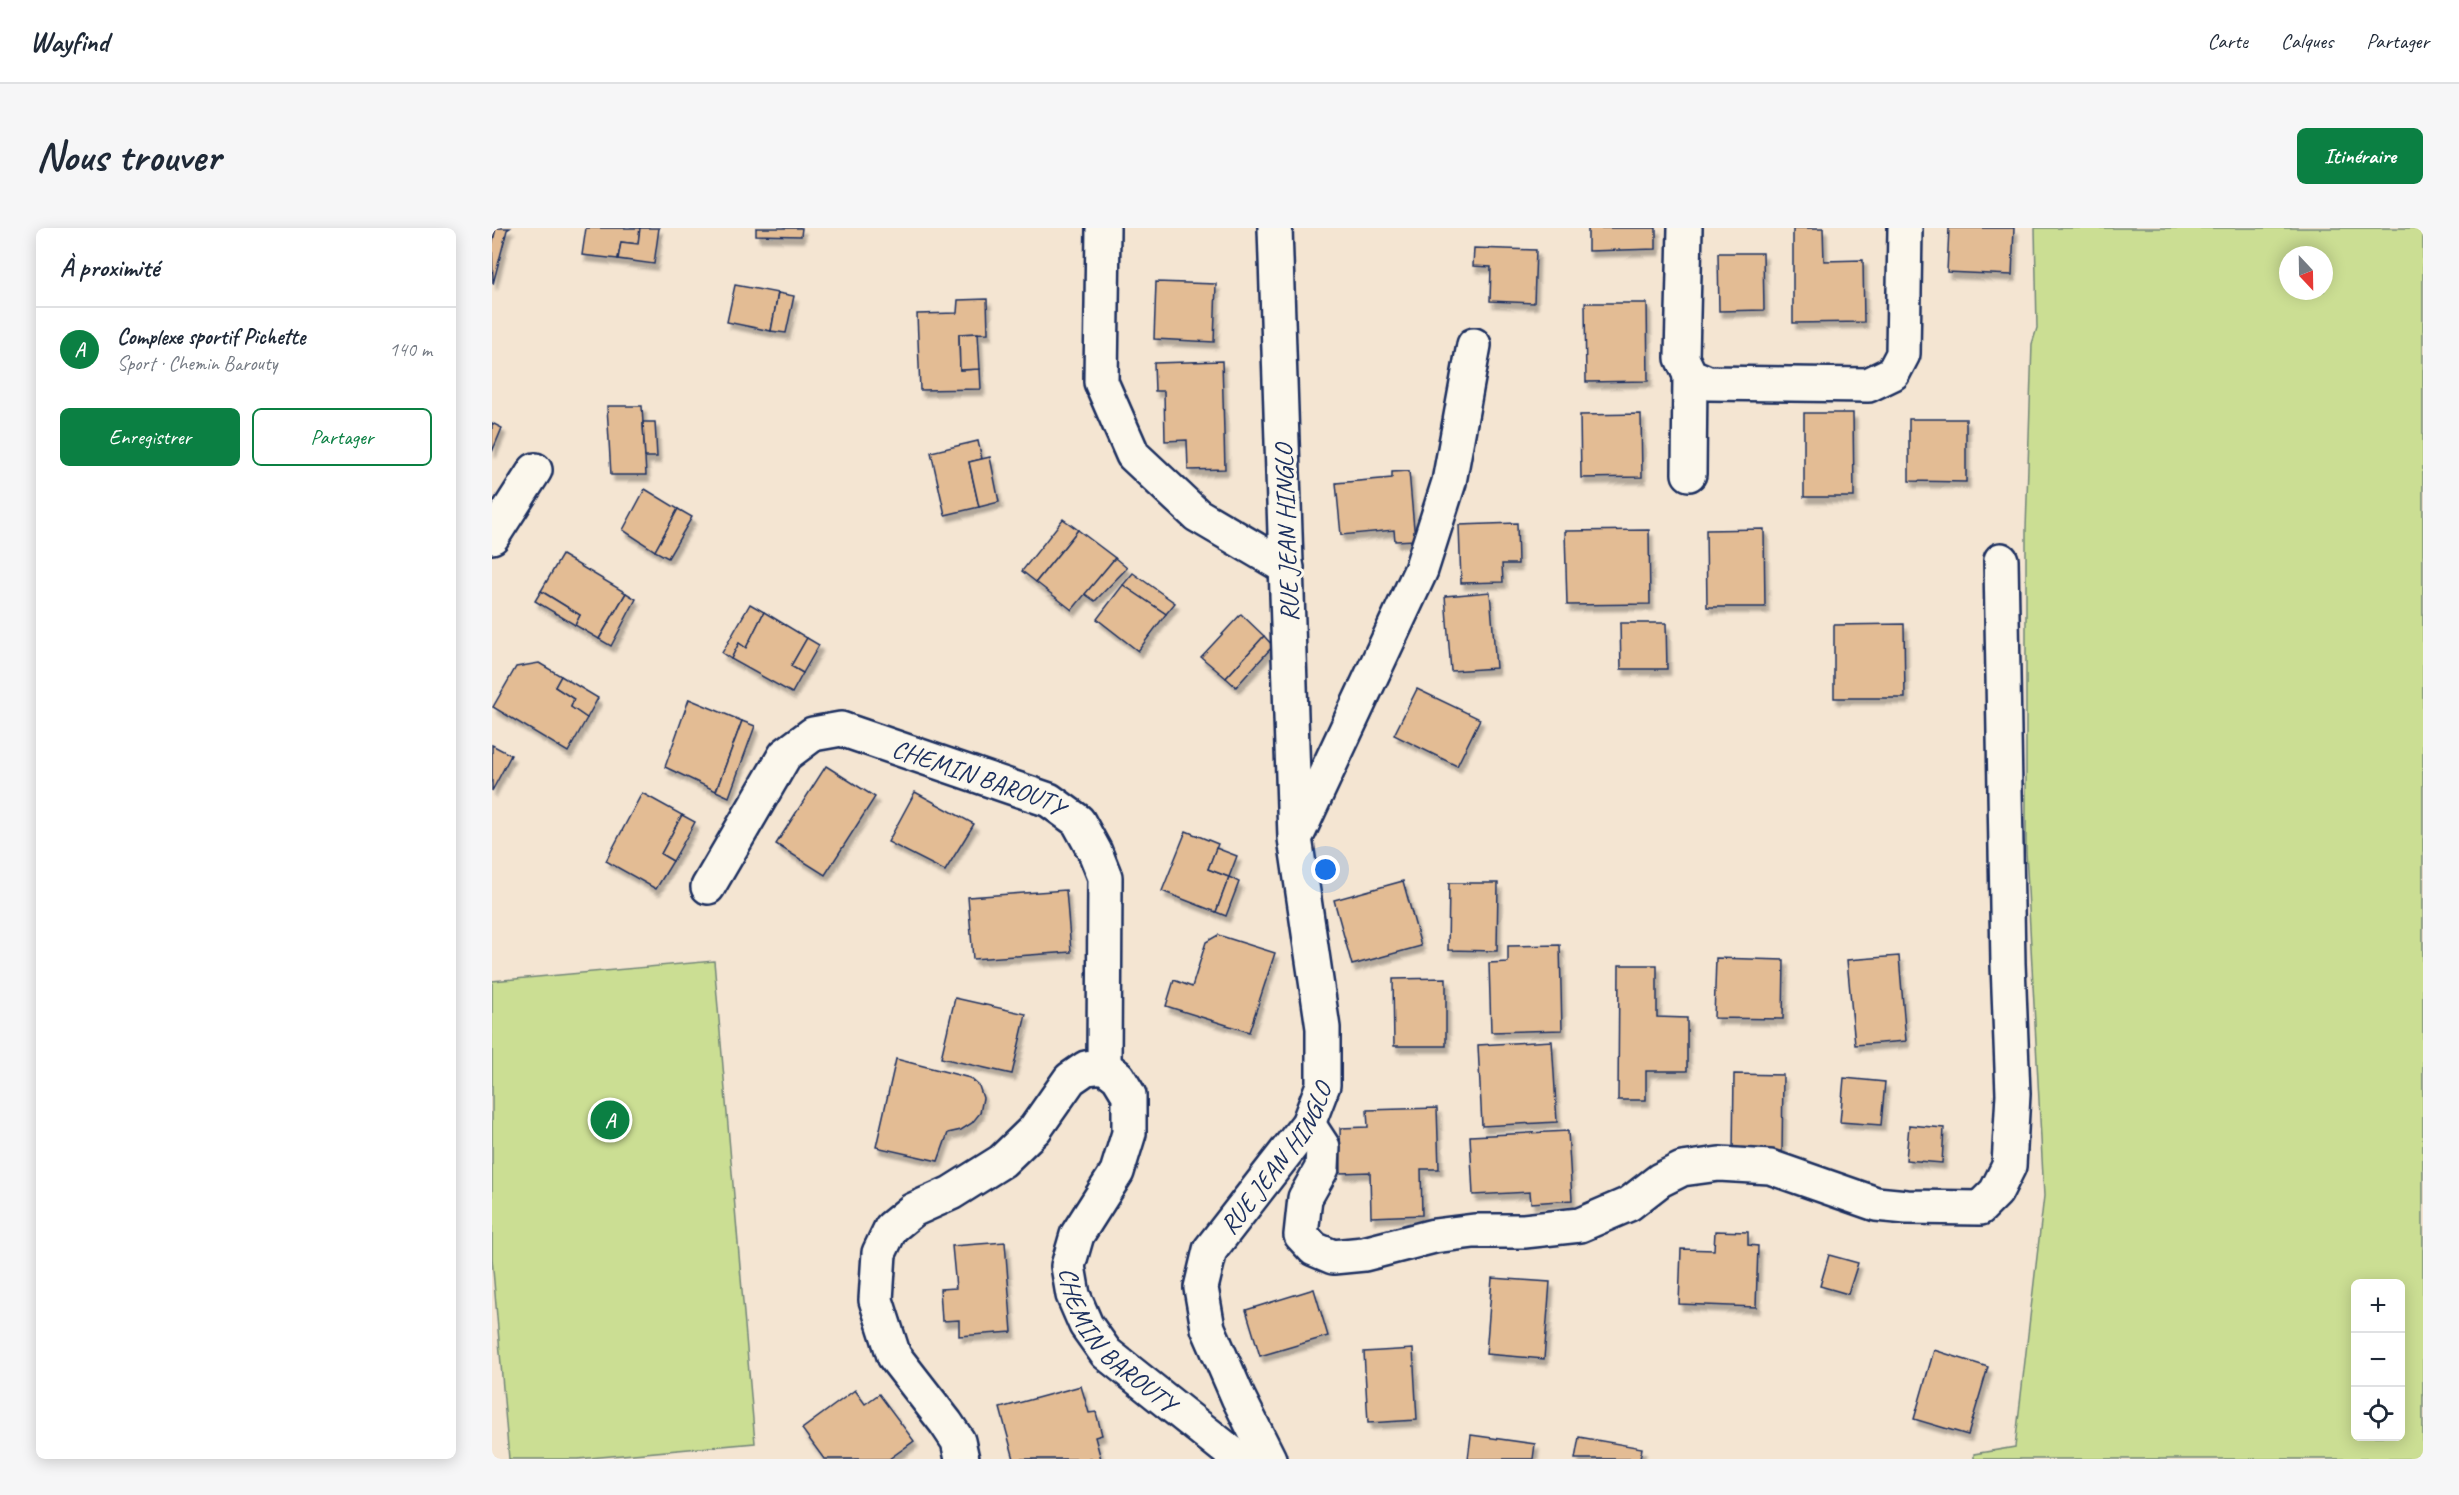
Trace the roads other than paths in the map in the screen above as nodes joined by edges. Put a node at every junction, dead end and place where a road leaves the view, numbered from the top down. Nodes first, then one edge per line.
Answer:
1 (1103, 228) edge
2 (1275, 228) edge
3 (1685, 228) edge
4 (1905, 228) edge
5 (1474, 345) dead end
6 (1690, 375) junction
7 (535, 470) dead end
8 (1689, 474) dead end
9 (492, 537) edge
10 (2001, 560) dead end
11 (1287, 568) junction
12 (1295, 838) junction
13 (708, 887) dead end
14 (1104, 1066) junction
15 (1308, 1124) junction
16 (962, 1459) edge
17 (1239, 1459) edge
18 (1269, 1459) edge

1 - 11 street
2 - 11 street, RUE JEAN HINGLO
3 - 6 street
4 - 6 street
5 - 12 street
6 - 8 street
7 - 9 street
10 - 15 street
11 - 12 street, RUE JEAN HINGLO
12 - 15 street, RUE JEAN HINGLO
13 - 14 street, CHEMIN BAROUTY
14 - 16 street
14 - 17 street, CHEMIN BAROUTY
15 - 18 street, RUE JEAN HINGLO

